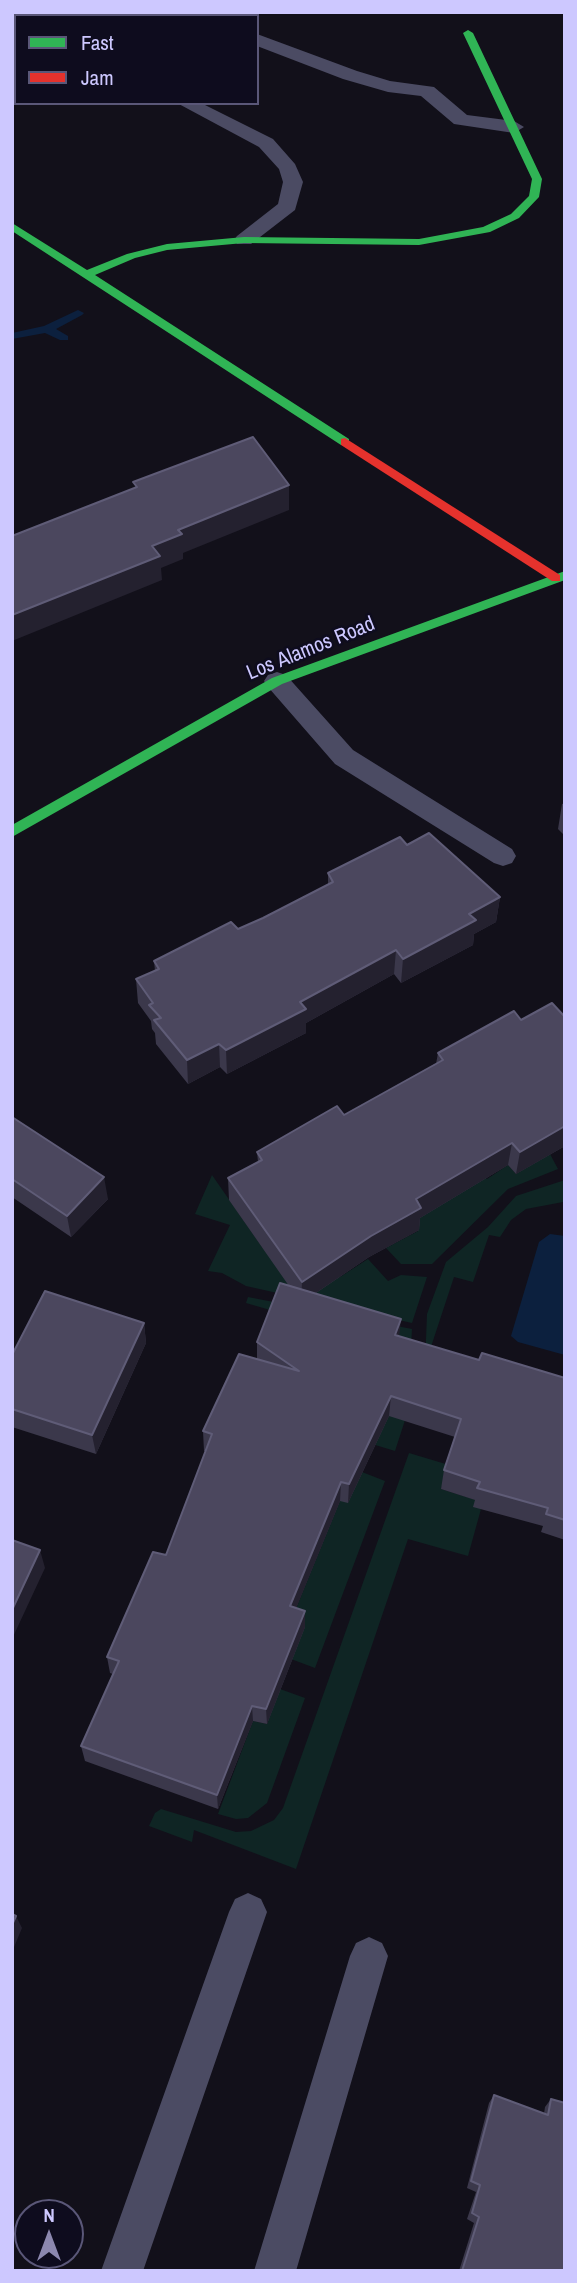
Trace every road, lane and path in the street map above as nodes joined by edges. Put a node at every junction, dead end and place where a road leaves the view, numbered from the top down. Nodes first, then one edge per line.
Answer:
1 (468, 33) dead end
2 (259, 40) edge
3 (190, 105) edge
4 (514, 127) junction
5 (12, 226) edge
6 (244, 240) junction
7 (84, 275) junction
8 (560, 577) edge
9 (277, 681) junction
10 (12, 832) edge
11 (503, 856) dead end
12 (248, 1912) dead end
13 (369, 1956) dead end
14 (122, 2271) edge
15 (275, 2271) edge

1 - 4 street
2 - 4 lane
3 - 6 lane
4 - 6 street
5 - 7 street
6 - 7 street
7 - 8 street
8 - 9 street, Los Alamos Road
9 - 10 street, Los Alamos Road
9 - 11 lane
12 - 14 lane
13 - 15 lane

